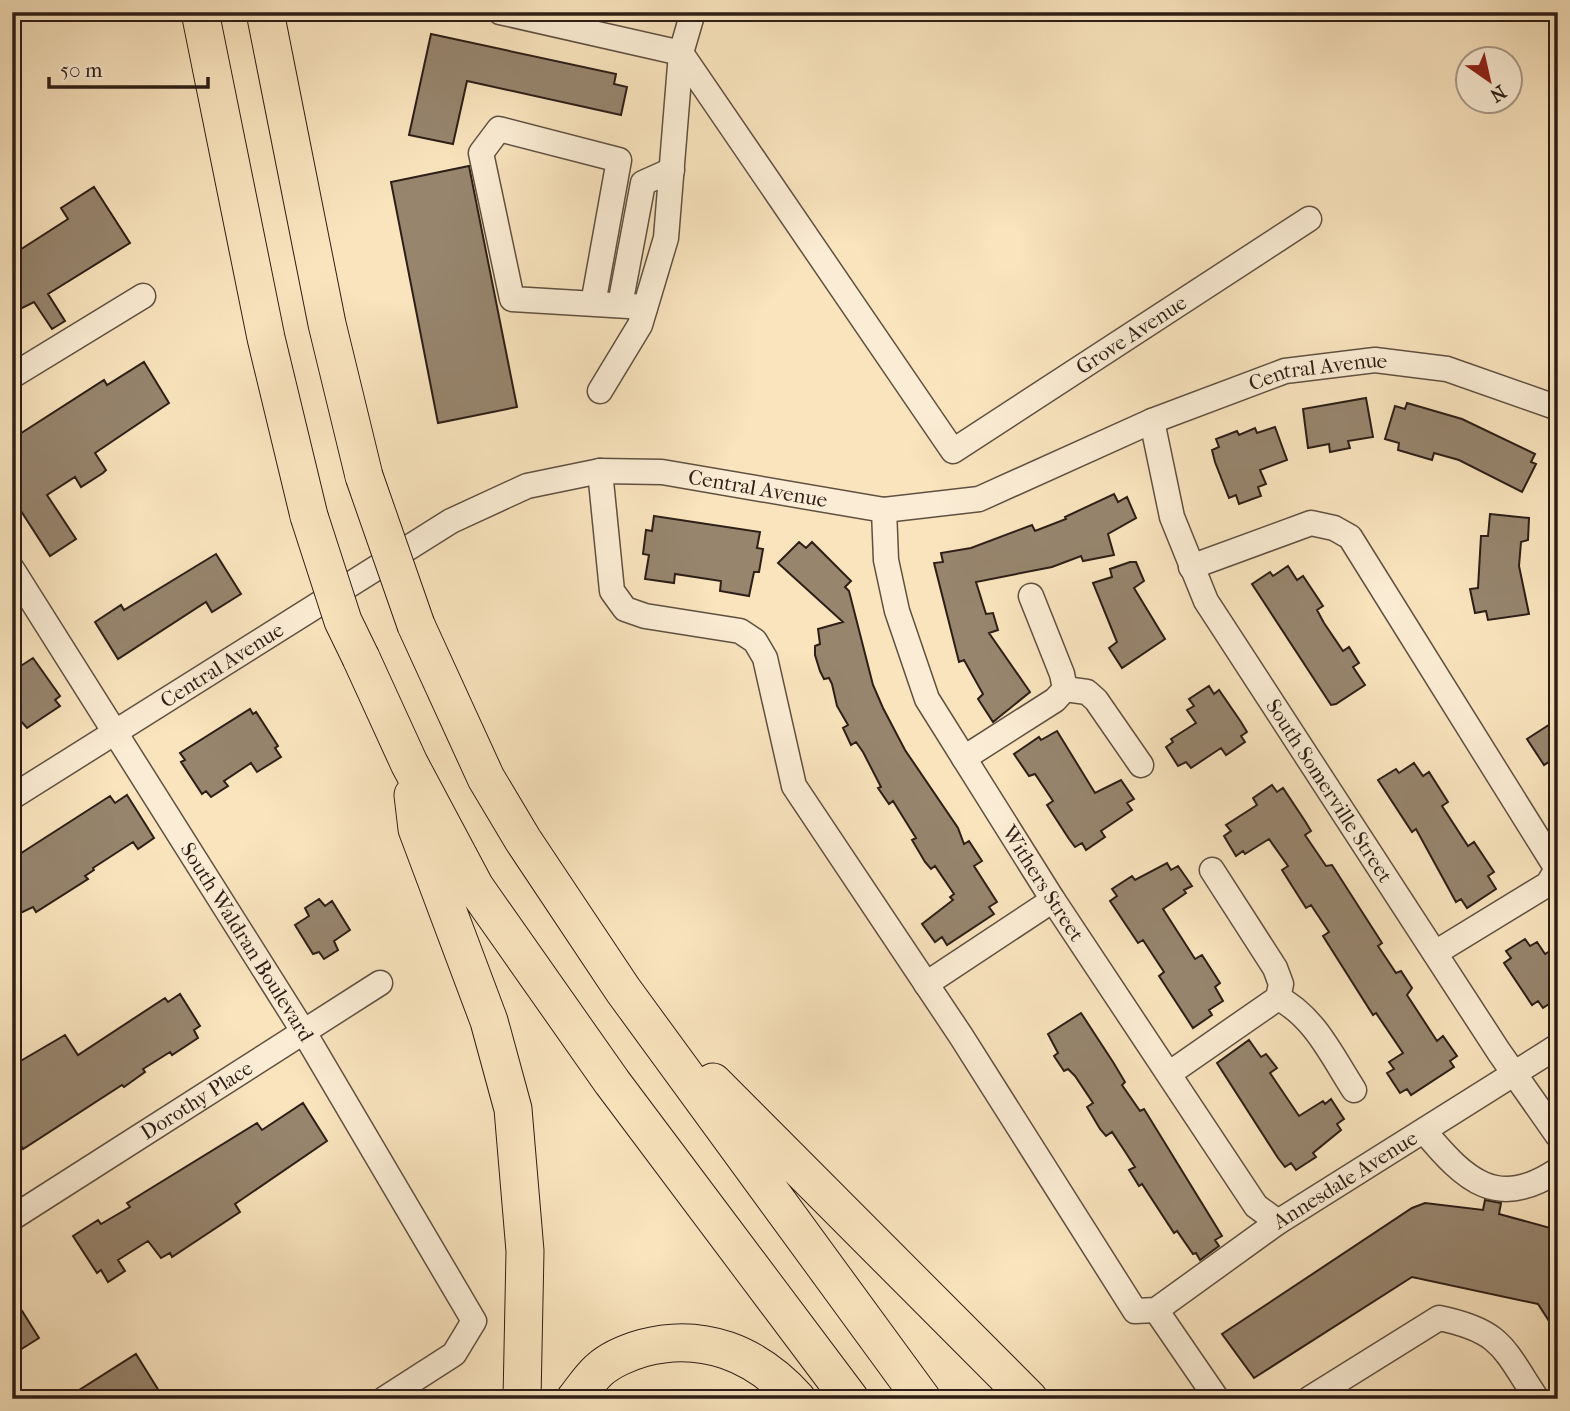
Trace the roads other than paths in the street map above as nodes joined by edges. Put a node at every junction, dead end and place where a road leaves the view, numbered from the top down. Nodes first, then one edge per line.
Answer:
1 (500, 12) edge
2 (693, 12) edge
3 (201, 18) edge
4 (267, 23) edge
5 (681, 54) junction
6 (1309, 219) dead end
7 (144, 296) dead end
8 (593, 304) junction
9 (633, 306) junction
10 (12, 376) edge
11 (600, 391) dead end
12 (1558, 408) edge
13 (1152, 421) junction
14 (600, 471) junction
15 (884, 510) junction
16 (1191, 567) junction
17 (15, 582) edge
18 (1031, 596) dead end
19 (1065, 689) junction
20 (114, 733) junction
21 (964, 758) junction
22 (410, 763) junction
23 (1141, 765) dead end
24 (12, 797) edge
25 (1212, 870) dead end
26 (1052, 900) junction
27 (1435, 953) junction
28 (380, 983) dead end
29 (926, 984) junction
30 (623, 990) junction
31 (1278, 998) junction
32 (305, 1034) junction
33 (1558, 1046) edge
34 (1170, 1073) junction
35 (1516, 1074) junction
36 (1354, 1090) dead end
37 (1425, 1132) junction
38 (1558, 1136) edge
39 (1558, 1170) edge
40 (12, 1218) edge
41 (1278, 1222) junction
42 (1145, 1311) junction
43 (518, 1390) edge
44 (384, 1399) edge
45 (575, 1399) edge
46 (797, 1399) edge
47 (850, 1399) edge
48 (922, 1399) edge
49 (1029, 1399) edge
50 (1217, 1399) edge
51 (1309, 1399) edge
52 (1537, 1399) edge

1 - 5 street
2 - 5 street
3 - 22 highway, bridge
4 - 30 highway, bridge
5 - 6 street, Grove Avenue
5 - 9 street
7 - 10 street
8 - 8 street
8 - 9 street
9 - 11 street
12 - 13 street, Central Avenue
13 - 15 street, Central Avenue
13 - 16 street, South Somerville Street
14 - 15 street, Central Avenue
14 - 20 street, Central Avenue
14 - 29 street
15 - 21 street, Withers Street
16 - 27 street, South Somerville Street
16 - 27 street
17 - 20 street, South Waldran Boulevard
18 - 19 street
19 - 21 street
19 - 23 street
20 - 24 street, Central Avenue
20 - 32 street, South Waldran Boulevard
21 - 26 street, Withers Street
22 - 43 highway
22 - 47 highway
25 - 31 street
26 - 29 street
26 - 34 street, Withers Street
27 - 35 street, South Somerville Street
28 - 32 street, Dorothy Place
29 - 42 street
30 - 48 highway
30 - 49 highway
31 - 34 street
31 - 36 street
32 - 40 street, Dorothy Place
32 - 44 street, South Waldran Boulevard
33 - 35 street, Annesdale Avenue
34 - 41 street, Withers Street
35 - 37 street, Annesdale Avenue
35 - 38 street, South Somerville Street
37 - 39 street
37 - 41 street, Annesdale Avenue
41 - 42 street, Annesdale Avenue
42 - 50 street
45 - 46 highway
51 - 52 street

